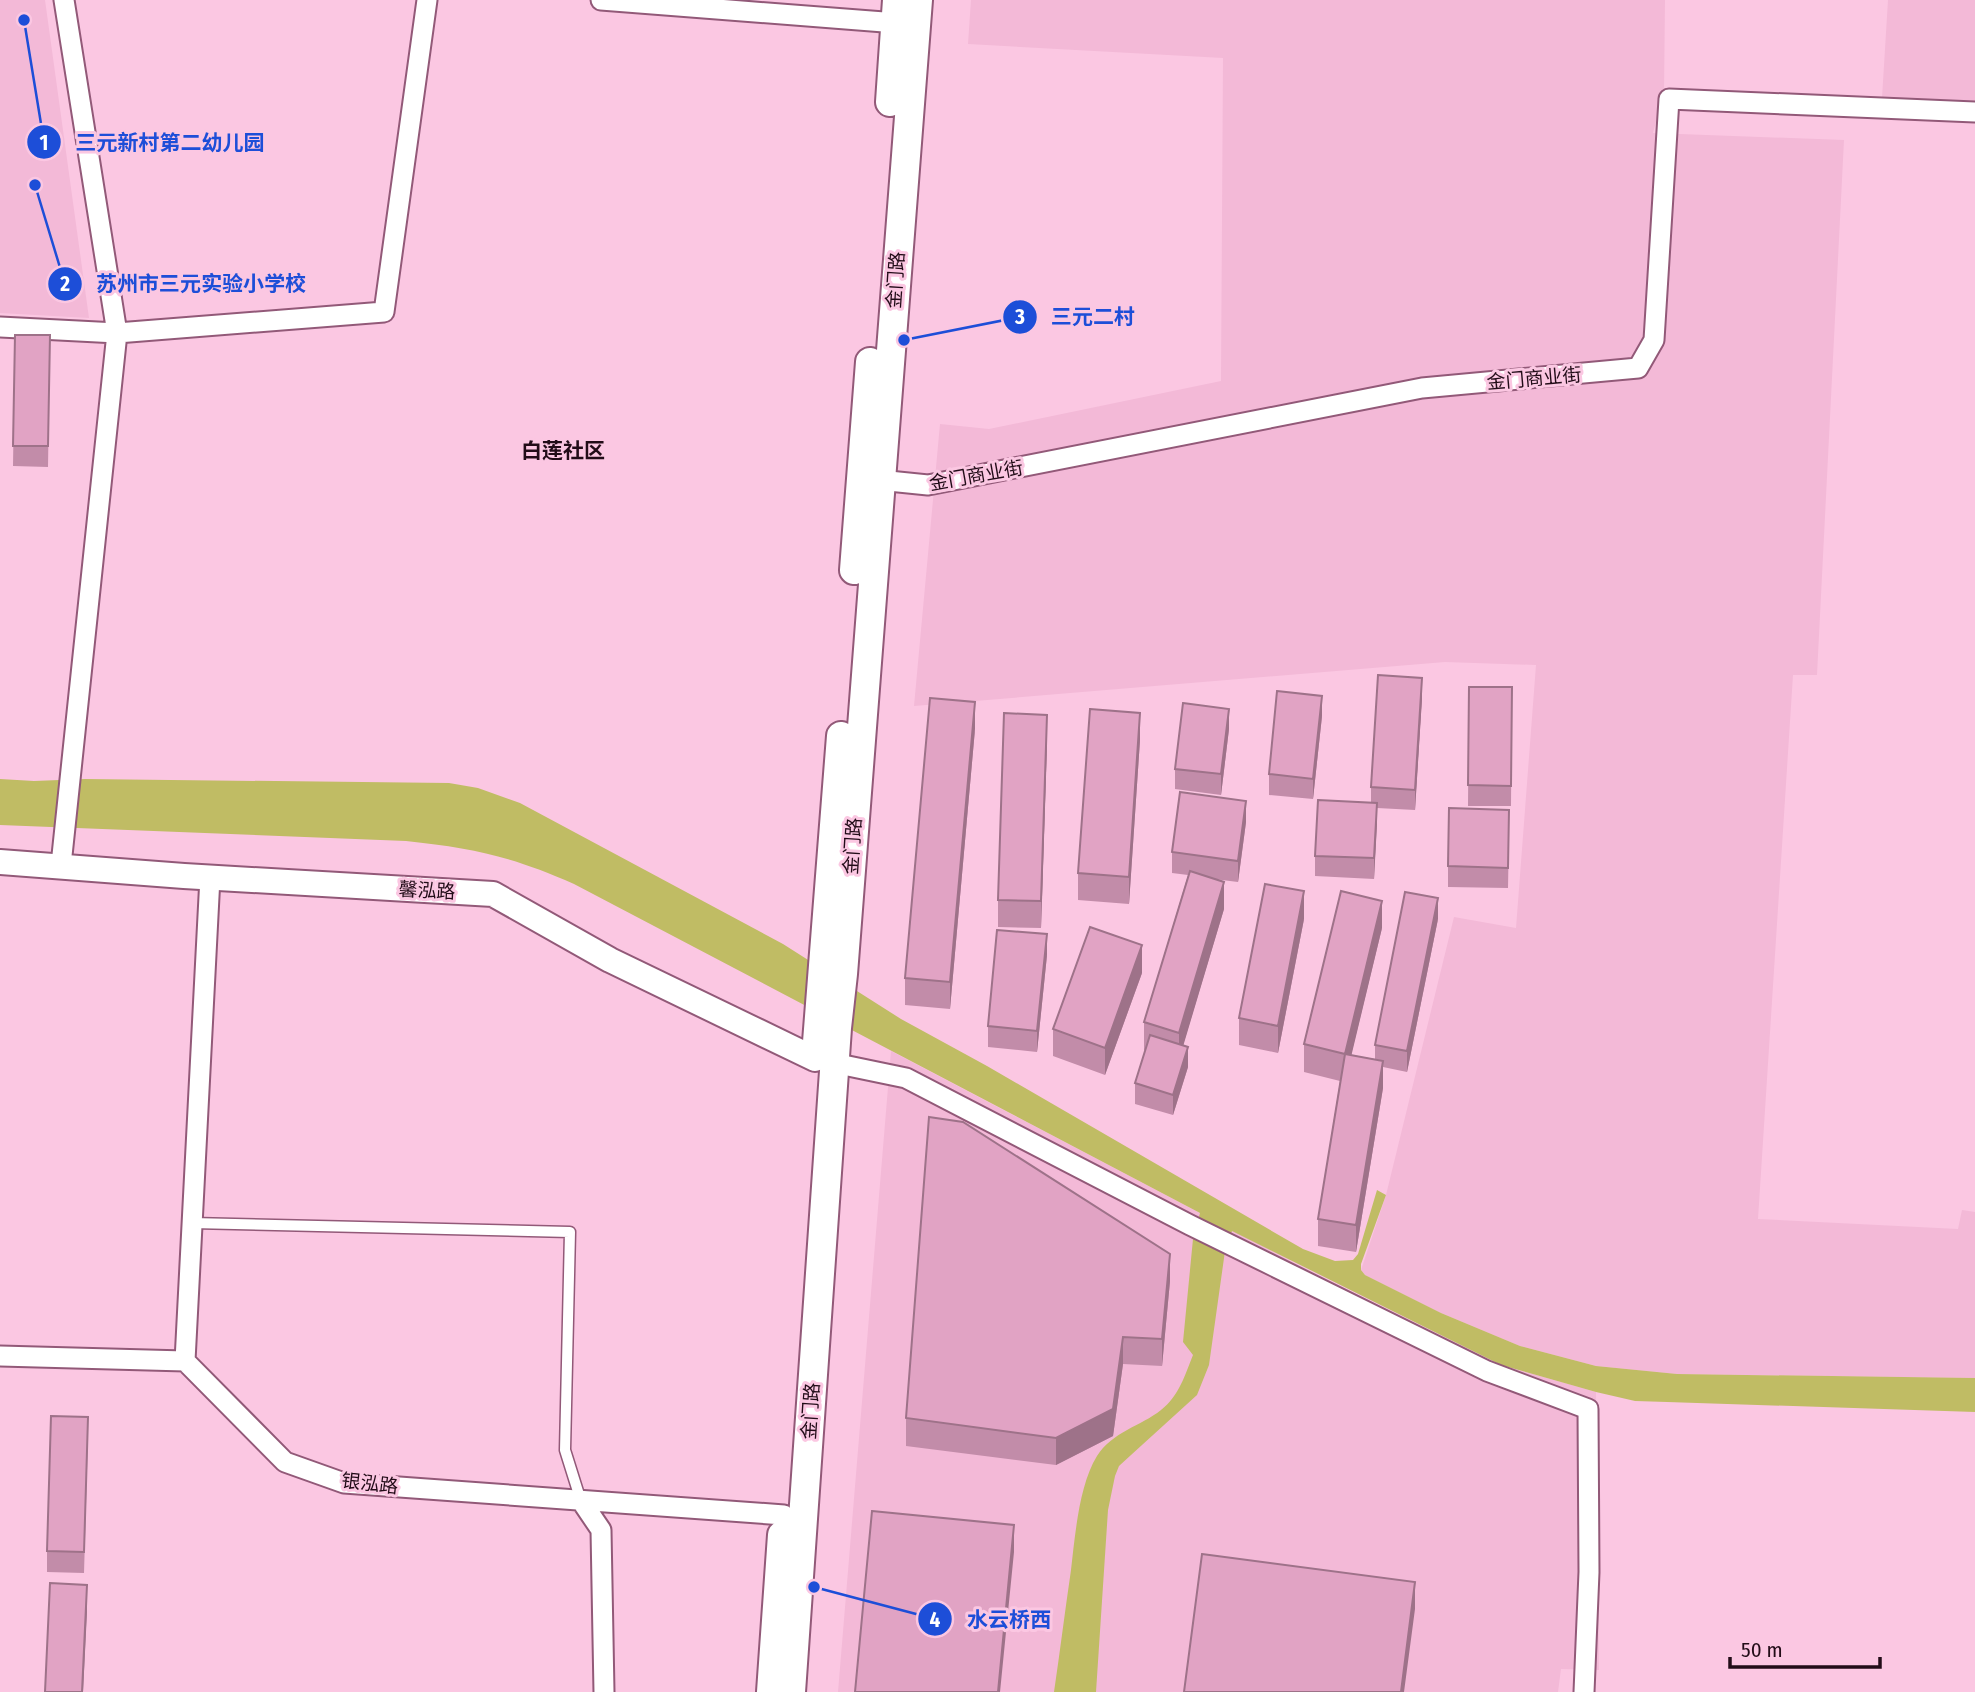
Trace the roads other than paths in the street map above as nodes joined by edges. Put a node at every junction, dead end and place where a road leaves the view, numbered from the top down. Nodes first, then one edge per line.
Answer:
1 (64, 0) edge
2 (427, 0) edge
3 (601, 0) edge
4 (918, 0) edge
5 (932, 0) edge
6 (888, 7) edge
7 (901, 78) junction
8 (1975, 112) edge
9 (0, 327) edge
10 (117, 333) junction
11 (870, 479) junction
12 (63, 854) junction
13 (0, 862) edge
14 (210, 877) junction
15 (825, 1061) junction
16 (192, 1223) junction
17 (0, 1356) edge
18 (185, 1361) junction
19 (582, 1502) junction
20 (784, 1515) junction
21 (604, 1692) edge
22 (771, 1692) edge
23 (791, 1692) edge
24 (1584, 1692) edge

1 - 10 street
2 - 10 street
3 - 6 street
4 - 7 main road, 金门路
5 - 7 main road
6 - 7 main road
7 - 11 main road, 金门路
8 - 11 street, 金门商业街
9 - 10 street
10 - 12 street
11 - 15 main road, 金门路
12 - 13 street, 馨泓路
12 - 14 street, 馨泓路
14 - 15 street, 馨泓路
14 - 16 street
15 - 20 main road, 金门路
15 - 23 main road, 金门路
15 - 24 street
16 - 18 street
16 - 19 lane
17 - 18 street
18 - 19 street, 银泓路
19 - 20 street, 银泓路
19 - 21 street
20 - 22 main road, 金门路

